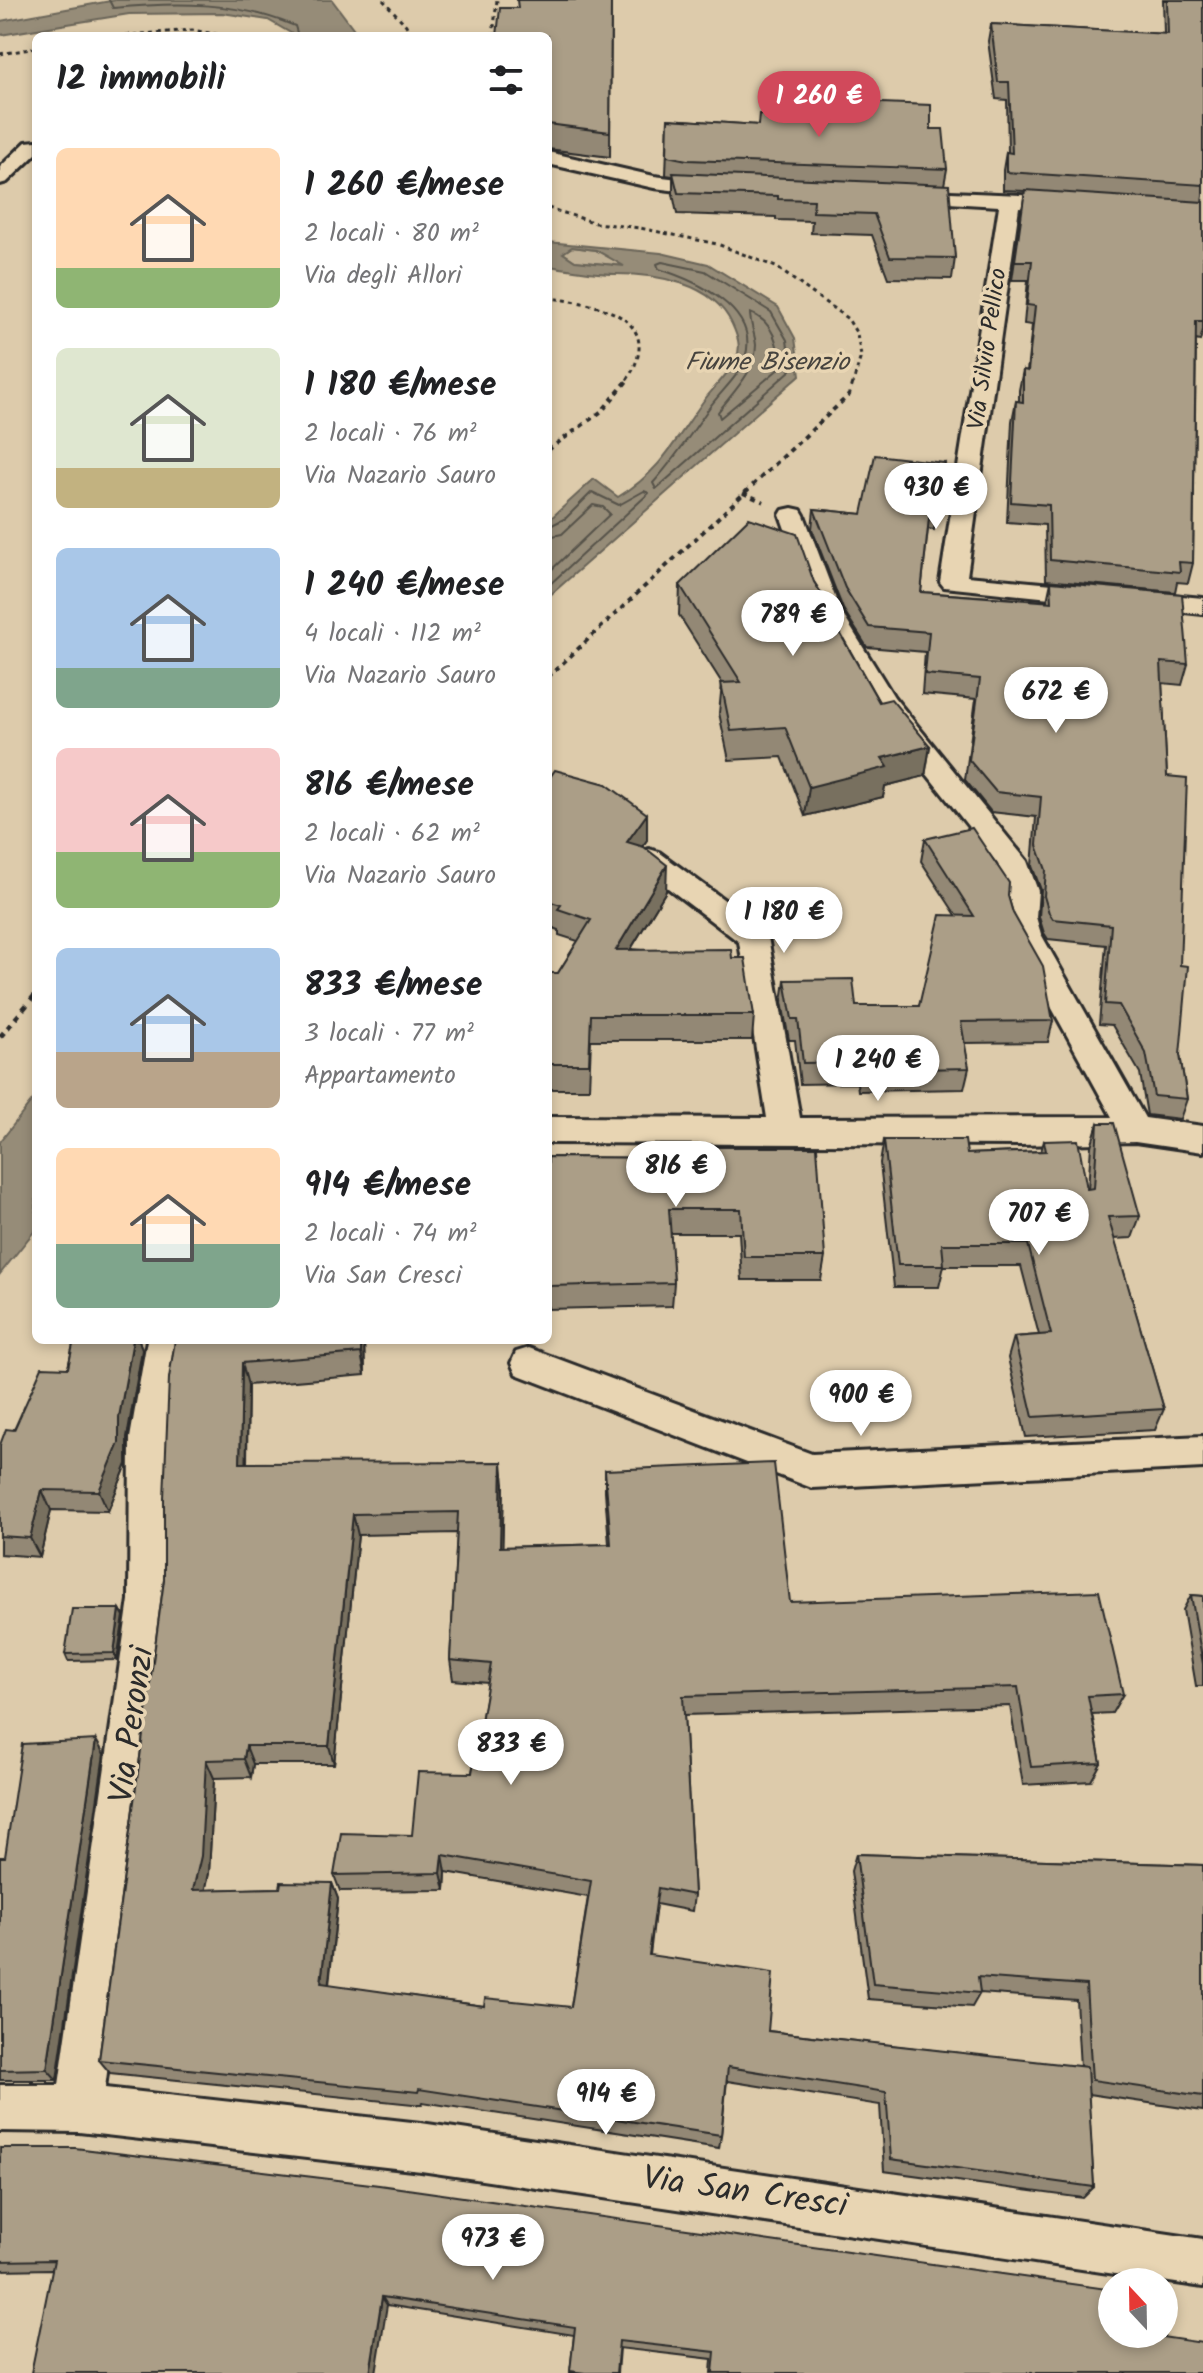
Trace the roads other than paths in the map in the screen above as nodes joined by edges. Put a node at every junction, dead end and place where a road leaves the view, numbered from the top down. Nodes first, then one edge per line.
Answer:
1 (32, 147) edge
2 (552, 159) edge
3 (0, 178) edge
4 (742, 190) edge
5 (882, 195) edge
6 (1010, 199) junction
7 (1084, 204) edge
8 (792, 515) dead end
9 (1203, 606) edge
10 (649, 859) edge
11 (1135, 1129) junction
12 (552, 1130) edge
13 (786, 1132) junction
14 (1203, 1139) edge
15 (164, 1344) edge
16 (529, 1363) dead end
17 (1203, 1452) edge
18 (0, 2108) edge
19 (79, 2109) junction
20 (1203, 2263) edge

1 - 3 street
2 - 4 street
5 - 6 street
6 - 7 street
6 - 9 street, Via Silvio Pellico
8 - 11 street
10 - 13 street
11 - 13 street
11 - 14 street
12 - 13 street
15 - 19 street, Via Peronzi
16 - 17 street
18 - 19 street, Via San Cresci
19 - 20 street, Via San Cresci

